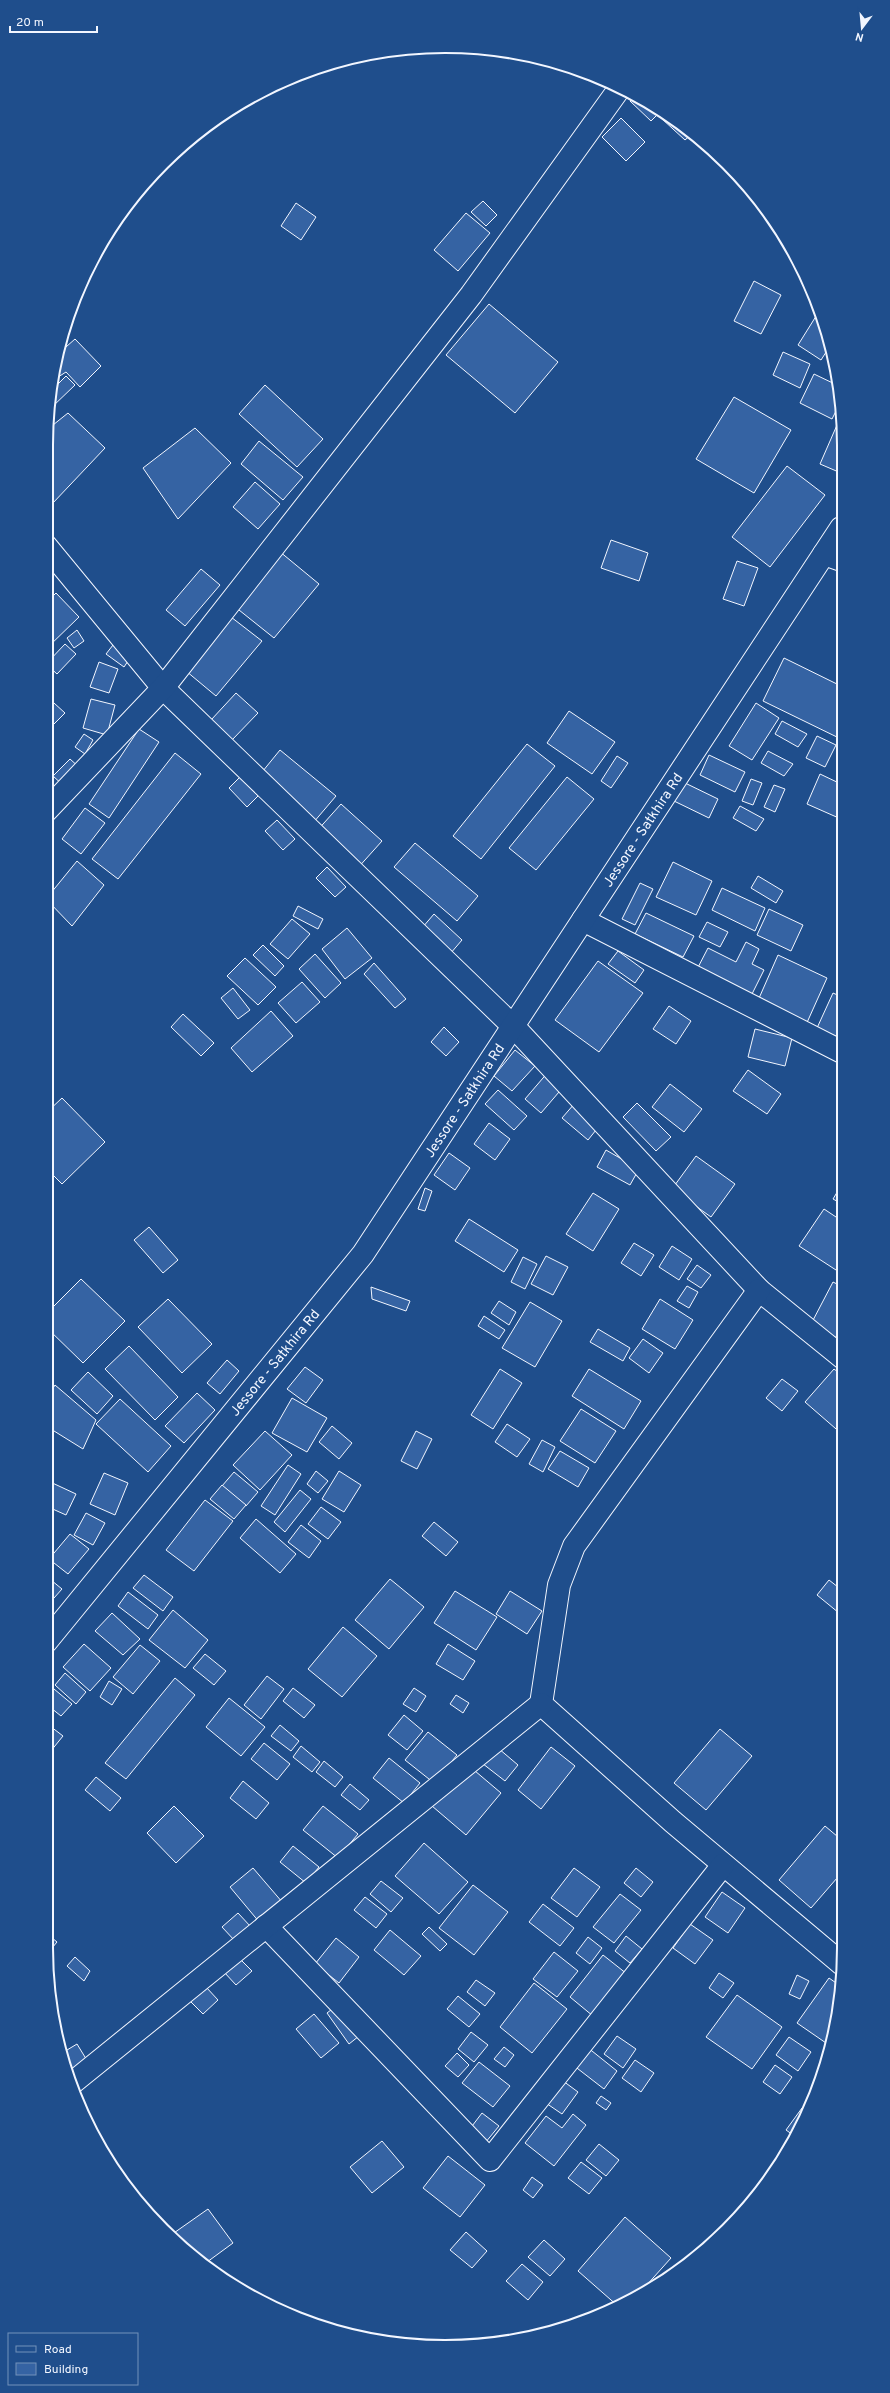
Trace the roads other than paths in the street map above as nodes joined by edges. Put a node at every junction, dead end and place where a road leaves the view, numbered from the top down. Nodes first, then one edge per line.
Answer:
1 (617, 92) edge
2 (837, 541) edge
3 (53, 554) edge
4 (832, 557) edge
5 (163, 688) junction
6 (53, 804) edge
7 (583, 920) junction
8 (514, 1027) junction
9 (837, 1049) edge
10 (759, 1290) junction
11 (837, 1353) edge
12 (53, 1633) edge
13 (541, 1704) junction
14 (723, 1865) junction
15 (266, 1926) junction
16 (837, 1959) edge
17 (76, 2080) edge

1 - 5 street
2 - 4 street, Jessore - Satkhira Rd
3 - 5 street
4 - 7 street, Jessore - Satkhira Rd
5 - 6 street
5 - 8 street
7 - 8 street, Jessore - Satkhira Rd
7 - 9 street
8 - 10 street
8 - 12 street, Jessore - Satkhira Rd
10 - 11 street
10 - 13 street
13 - 14 street
13 - 15 street
14 - 15 street
14 - 16 street
15 - 17 street

